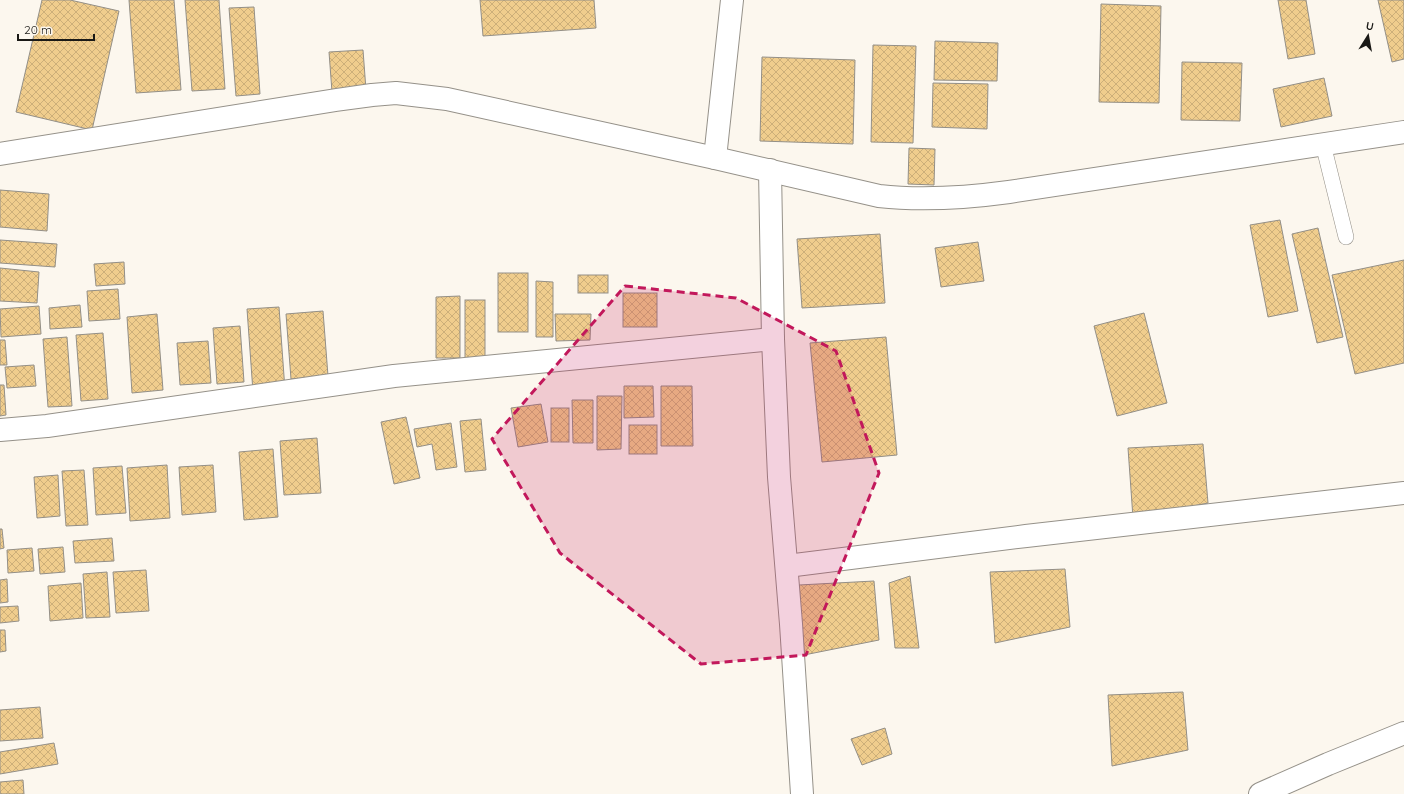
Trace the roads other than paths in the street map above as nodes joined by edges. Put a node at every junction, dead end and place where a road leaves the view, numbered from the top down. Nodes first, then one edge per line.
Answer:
1 (732, 0) edge
2 (1404, 132) edge
3 (1323, 144) junction
4 (0, 154) edge
5 (715, 158) junction
6 (770, 170) junction
7 (1346, 237) dead end
8 (773, 339) junction
9 (0, 430) edge
10 (1404, 493) edge
11 (787, 566) junction
12 (1404, 733) edge
13 (802, 794) edge
14 (1260, 794) edge

1 - 5 street
2 - 3 street
3 - 6 street
3 - 7 lane
4 - 5 street
5 - 6 street
6 - 8 street
8 - 9 street
8 - 11 street
10 - 11 street
11 - 13 street
12 - 14 street

